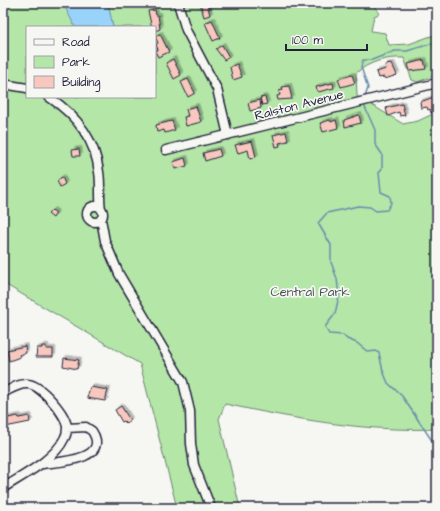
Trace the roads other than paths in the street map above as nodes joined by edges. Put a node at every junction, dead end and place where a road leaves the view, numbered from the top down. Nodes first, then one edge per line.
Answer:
1 (178, 3) edge
2 (437, 83) edge
3 (3, 84) edge
4 (26, 88) edge
5 (50, 98) edge
6 (228, 134) junction
7 (166, 150) dead end
8 (100, 184) junction
9 (91, 206) junction
10 (102, 209) junction
11 (101, 219) junction
12 (92, 222) junction
13 (105, 241) junction
14 (3, 393) edge
15 (67, 428) junction
16 (41, 464) junction
17 (3, 488) edge
18 (211, 508) edge

1 - 6 street
2 - 6 street, Ralston Avenue
3 - 4 street
5 - 8 street
6 - 7 street, Ralston Avenue
8 - 9 street
8 - 10 street
9 - 10 street
9 - 12 street
10 - 11 street
11 - 12 street
11 - 13 street
12 - 13 street
13 - 18 street
14 - 15 street
15 - 16 street
15 - 16 street
16 - 17 street

